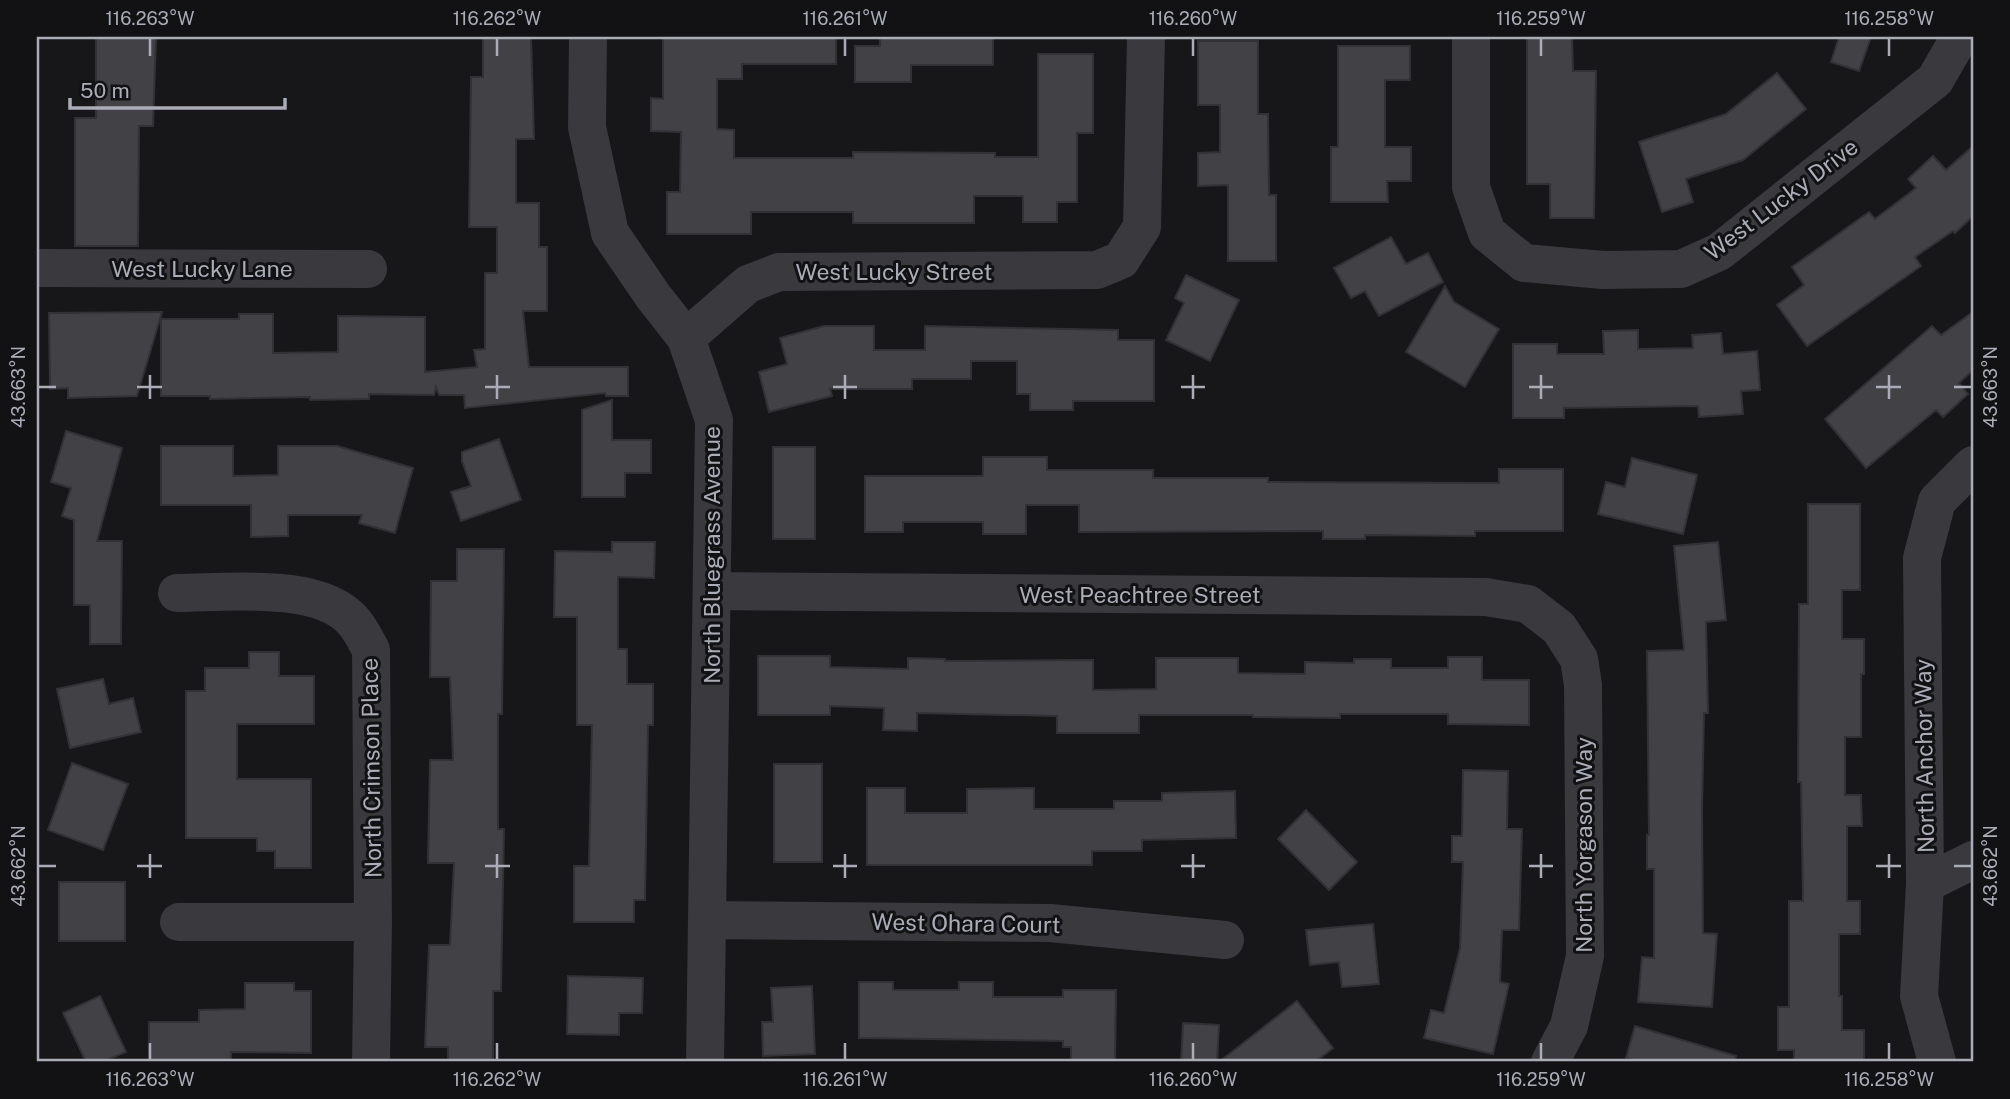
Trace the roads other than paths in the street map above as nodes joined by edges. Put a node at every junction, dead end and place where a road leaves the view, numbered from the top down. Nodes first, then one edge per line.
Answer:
1 (588, 37) edge
2 (1146, 37) edge
3 (1471, 37) edge
4 (1958, 37) edge
5 (37, 268) edge
6 (368, 269) dead end
7 (686, 338) junction
8 (1973, 465) edge
9 (712, 592) junction
10 (177, 593) dead end
11 (1559, 628) joint
12 (1973, 860) edge
13 (1925, 884) junction
14 (707, 920) junction
15 (179, 922) dead end
16 (373, 922) junction
17 (1225, 940) dead end
18 (370, 1062) edge
19 (705, 1062) edge
20 (1550, 1062) edge
21 (1937, 1062) edge

1 - 7 street, North Bluegrass Avenue
2 - 7 street, West Lucky Street
3 - 4 street, West Lucky Drive
5 - 6 street, West Lucky Lane
7 - 9 street, North Bluegrass Avenue
8 - 13 street, North Anchor Way
9 - 11 street, West Peachtree Street
9 - 14 street, North Bluegrass Avenue
10 - 16 street, North Crimson Place
11 - 20 street, North Yorgason Way
12 - 13 street
13 - 21 street, North Anchor Way
14 - 17 street, West Ohara Court
14 - 19 street, North Bluegrass Avenue
15 - 16 street
16 - 18 street, North Crimson Place

